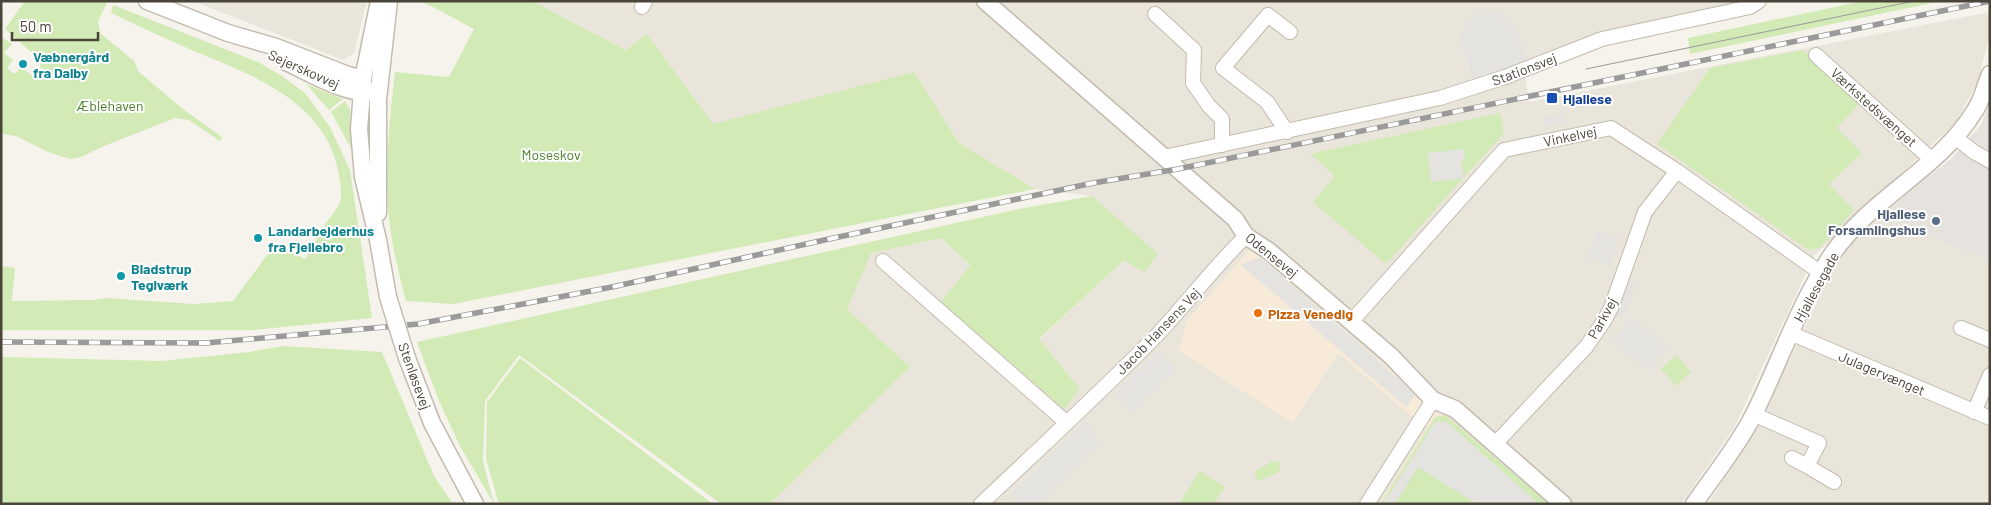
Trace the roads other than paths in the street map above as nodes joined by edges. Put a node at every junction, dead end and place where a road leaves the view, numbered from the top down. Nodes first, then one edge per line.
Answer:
1 (147, 1) edge
2 (379, 1) edge
3 (389, 1) edge
4 (985, 1) edge
5 (1758, 1) edge
6 (1155, 14) dead end
7 (1290, 32) dead end
8 (1816, 55) dead end
9 (1990, 74) edge
10 (368, 86) junction
11 (1287, 132) junction
12 (1956, 138) junction
13 (1222, 145) junction
14 (1164, 157) junction
15 (1932, 160) junction
16 (1990, 161) edge
17 (1677, 171) junction
18 (1246, 236) junction
19 (883, 261) dead end
20 (1821, 273) junction
21 (1351, 322) junction
22 (1961, 328) dead end
23 (1790, 333) junction
24 (1990, 340) edge
25 (1990, 375) edge
26 (1433, 400) junction
27 (1974, 412) junction
28 (1754, 414) junction
29 (1990, 418) edge
30 (1067, 423) junction
31 (1495, 444) junction
32 (1792, 458) dead end
33 (1807, 466) junction
34 (1834, 482) dead end
35 (1695, 503) edge
36 (475, 504) edge
37 (981, 504) edge
38 (1367, 504) edge
39 (1563, 504) edge

1 - 10 street, Sejerskovvej
2 - 10 street
3 - 10 street
4 - 14 street, Odensevej
5 - 11 street, Stationsvej
6 - 13 street
7 - 11 street
8 - 15 street, Værkstedsvænget
9 - 12 street, Hjallesegade
10 - 36 street, Stenløsevej, bridge
11 - 13 street, Stationsvej
12 - 15 street, Hjallesegade
12 - 16 street
13 - 14 street, Stationsvej
14 - 18 street, Odensevej
15 - 20 street, Hjallesegade
17 - 20 street, Vinkelvej
17 - 21 street, Vinkelvej
17 - 31 street, Parkvej
18 - 21 street, Odensevej
18 - 30 street, Jacob Hansens Vej
19 - 30 street
20 - 23 street, Hjallesegade
21 - 26 street, Odensevej
22 - 24 street
23 - 27 street, Julagervænget
23 - 28 street, Hjallesegade
25 - 27 street
26 - 31 street, Odensevej
26 - 38 street
27 - 29 street, Julagervænget
28 - 33 street
28 - 35 street, Hjallesegade
30 - 37 street, Jacob Hansens Vej
31 - 39 street, Odensevej
32 - 33 street
33 - 34 street

